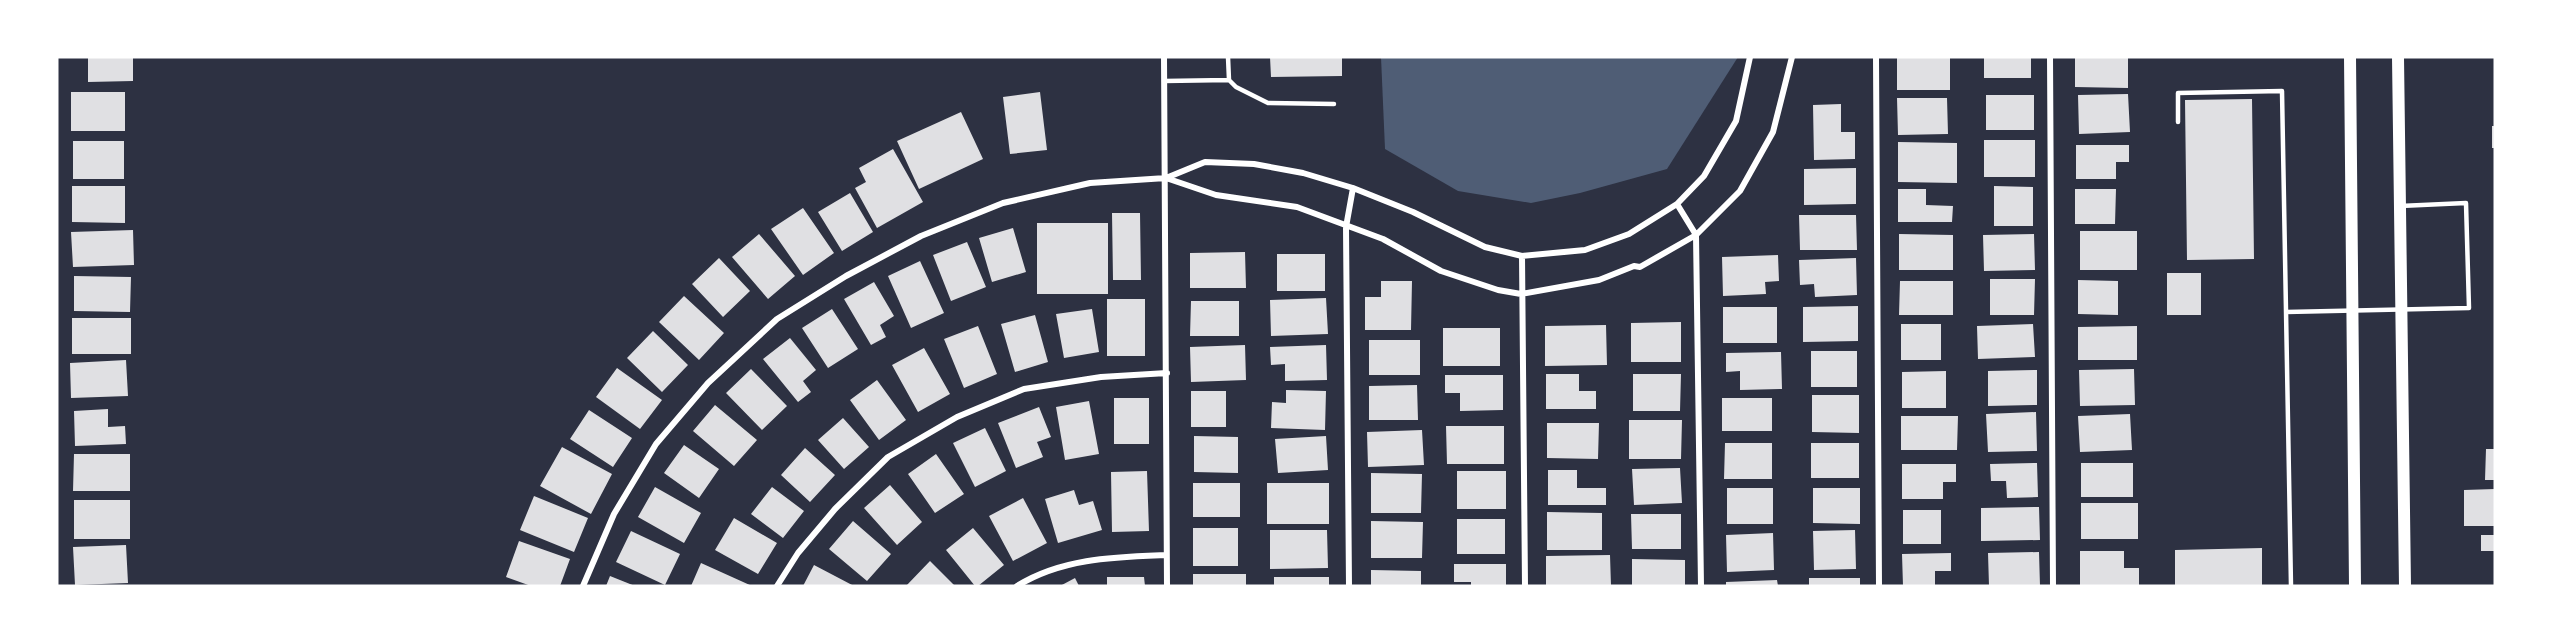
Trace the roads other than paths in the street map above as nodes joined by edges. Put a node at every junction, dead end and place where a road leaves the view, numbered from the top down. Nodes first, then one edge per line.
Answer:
1 (1164, 57) edge
2 (1228, 57) edge
3 (1750, 57) edge
4 (1792, 57) edge
5 (1876, 57) edge
6 (2050, 57) edge
7 (2350, 57) edge
8 (2398, 57) edge
9 (1229, 80) junction
10 (1164, 81) junction
11 (1334, 104) dead end
12 (2178, 122) dead end
13 (1166, 178) junction
14 (1353, 188) junction
15 (1677, 204) junction
16 (2400, 206) junction
17 (1346, 227) junction
18 (1696, 235) junction
19 (1522, 256) junction
20 (1521, 294) junction
21 (2352, 310) junction
22 (2402, 310) junction
23 (2286, 312) junction
24 (1167, 374) junction
25 (1167, 555) junction
26 (583, 586) edge
27 (777, 586) edge
28 (1017, 586) edge
29 (1167, 586) edge
30 (1349, 586) edge
31 (1525, 586) edge
32 (1701, 586) edge
33 (1879, 586) edge
34 (2053, 586) edge
35 (2291, 586) edge
36 (2355, 586) edge
37 (2405, 586) edge

1 - 10 street
2 - 9 lane
3 - 15 street
4 - 18 street
5 - 33 street
6 - 34 street
7 - 21 main road
8 - 16 main road
9 - 10 lane
9 - 11 lane
10 - 13 street
12 - 23 lane
13 - 14 street
13 - 17 street
13 - 24 street
13 - 26 street
14 - 17 street
14 - 19 street
15 - 18 street
15 - 19 street
16 - 22 main road
16 - 22 lane
17 - 20 street
17 - 30 street
18 - 20 street
18 - 32 street
19 - 20 street
20 - 31 street
21 - 22 lane
21 - 23 lane
21 - 36 main road
22 - 37 main road
23 - 35 lane
24 - 25 street
24 - 27 street
25 - 28 street
25 - 29 street

